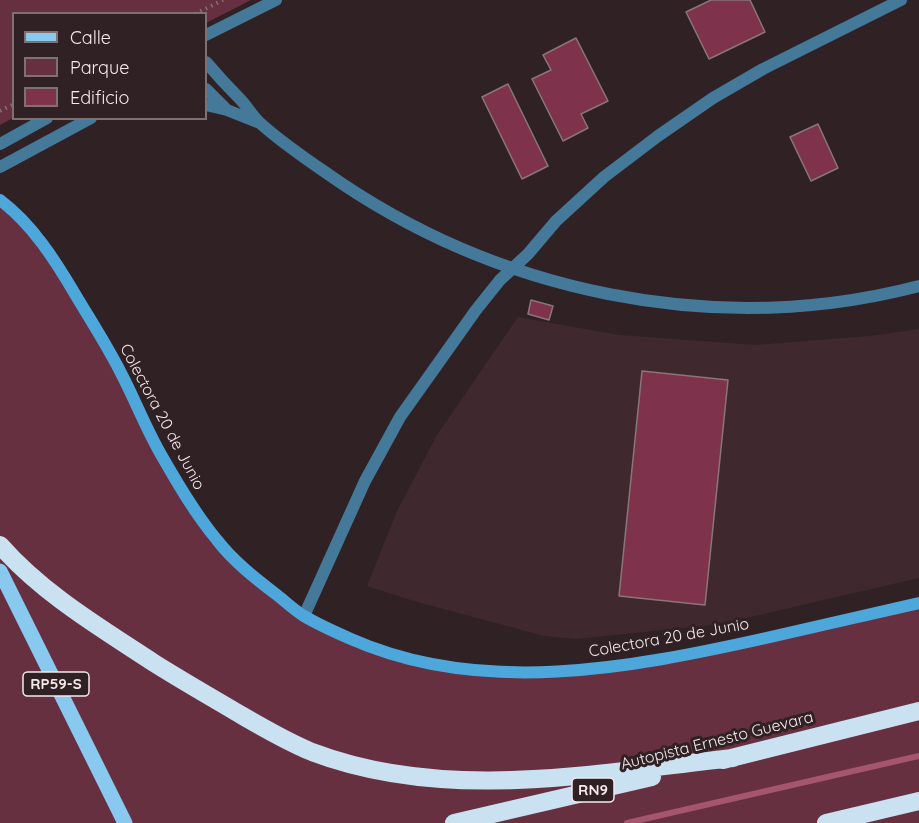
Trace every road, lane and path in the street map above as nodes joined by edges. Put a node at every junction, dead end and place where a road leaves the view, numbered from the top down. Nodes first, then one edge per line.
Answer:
1 (223, 0) edge
2 (276, 0) edge
3 (901, 0) edge
4 (199, 12) edge
5 (207, 34) edge
6 (207, 63) edge
7 (207, 90) edge
8 (207, 105) edge
9 (227, 110) junction
10 (43, 120) edge
11 (87, 120) edge
12 (258, 122) junction
13 (0, 144) edge
14 (0, 167) edge
15 (0, 200) edge
16 (513, 269) junction
17 (919, 286) edge
18 (0, 545) edge
19 (0, 571) edge
20 (919, 603) edge
21 (304, 616) junction
22 (919, 711) edge
23 (733, 758) junction
24 (919, 801) edge
25 (125, 823) edge
26 (454, 823) edge
27 (826, 823) edge

1 - 4 path
2 - 5 street
3 - 16 street
6 - 12 street
7 - 9 street
8 - 9 street
9 - 12 street
10 - 13 street
11 - 14 street
12 - 16 street
15 - 21 main road, Colectora 20 de Junio
16 - 17 street
16 - 21 street
18 - 23 highway
19 - 25 main road, RP59-S
20 - 21 main road, Colectora 20 de Junio
22 - 23 highway, Autopista Ernesto Guevara / RN9
23 - 26 highway, Autopista Ernesto Guevara / RN9
24 - 27 highway

